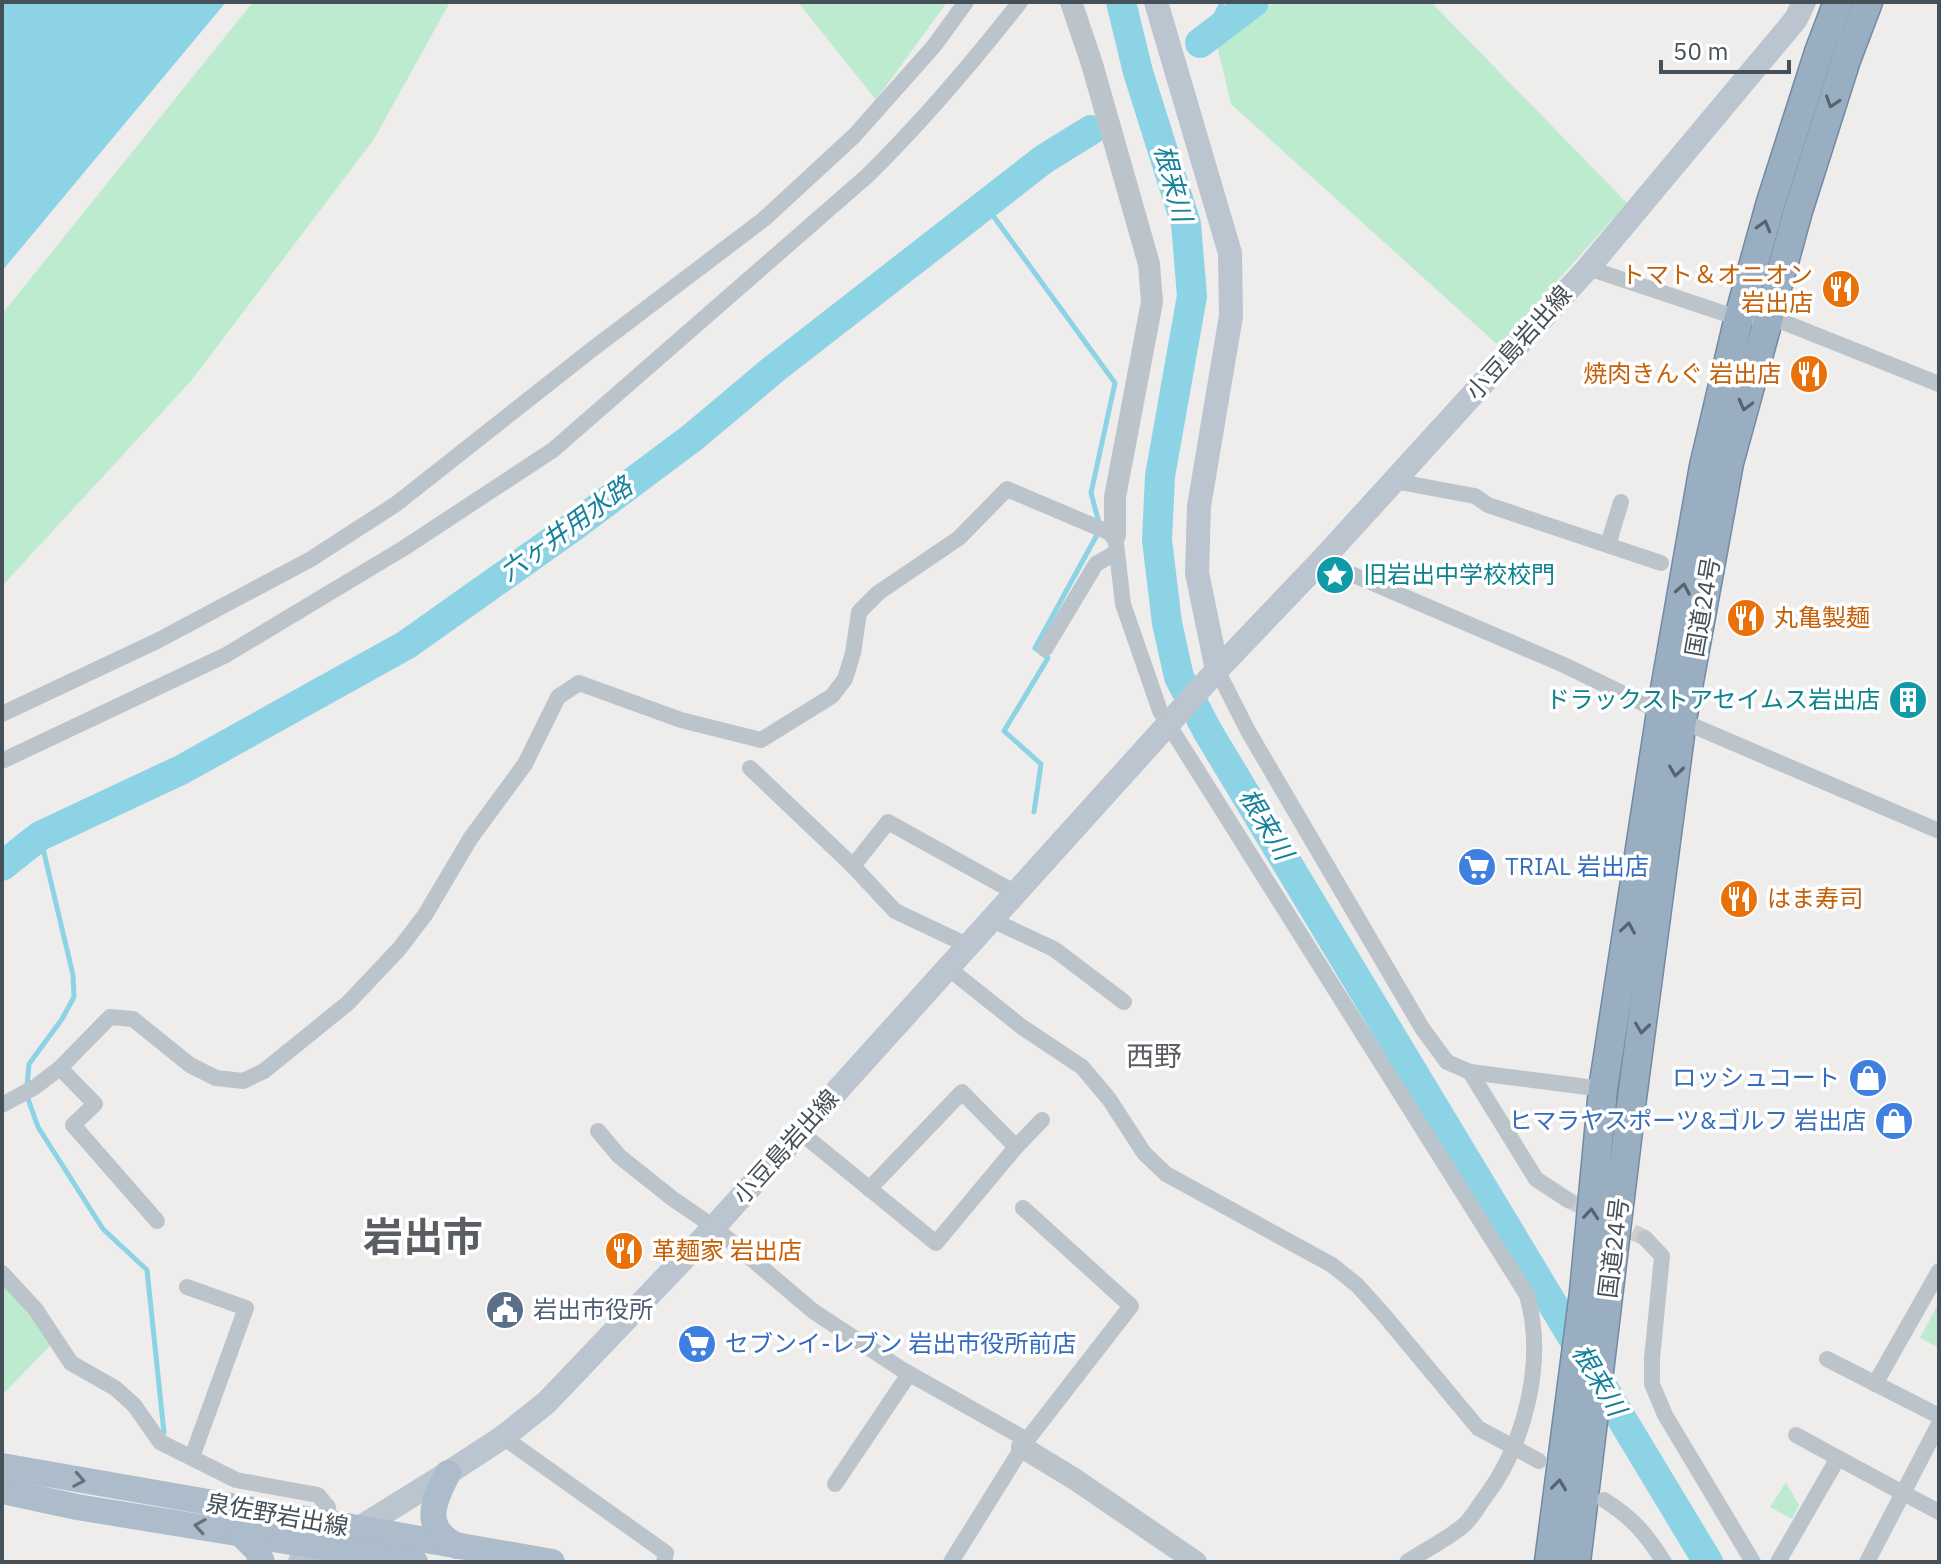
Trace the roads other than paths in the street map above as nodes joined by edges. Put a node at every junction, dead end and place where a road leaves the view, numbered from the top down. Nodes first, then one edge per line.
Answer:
1 (966, 2) edge
2 (1020, 2) edge
3 (1071, 2) edge
4 (1156, 2) edge
5 (1804, 2) edge
6 (1838, 2) edge
7 (1868, 2) edge
8 (1588, 268) junction
9 (1768, 316) junction
10 (1739, 317) junction
11 (1939, 384) edge
12 (1394, 481) junction
13 (1621, 502) dead end
14 (1116, 544) junction
15 (1608, 545) junction
16 (1321, 561) junction
17 (1661, 563) dead end
18 (1045, 649) dead end
19 (1211, 676) junction
20 (2, 714) edge
21 (1672, 716) junction
22 (1172, 719) junction
23 (2, 761) edge
24 (750, 768) dead end
25 (1939, 831) edge
26 (853, 866) junction
27 (1016, 893) junction
28 (992, 920) junction
29 (969, 946) junction
30 (948, 968) junction
31 (1124, 1002) dead end
32 (60, 1068) junction
33 (1470, 1072) junction
34 (1603, 1089) junction
35 (2, 1105) edge
36 (1042, 1120) dead end
37 (598, 1131) dead end
38 (800, 1132) junction
39 (1016, 1147) junction
40 (869, 1189) junction
41 (1568, 1200) tunnel mouth
42 (1023, 1208) dead end
43 (157, 1221) dead end
44 (714, 1227) junction
45 (1645, 1238) tunnel mouth
46 (1939, 1271) edge
47 (2, 1273) edge
48 (187, 1287) dead end
49 (1827, 1359) dead end
50 (909, 1374) junction
51 (1875, 1384) junction
52 (1939, 1416) edge
53 (1939, 1424) edge
54 (1796, 1435) dead end
55 (503, 1437) junction
56 (1024, 1443) junction
57 (1515, 1447) junction
58 (192, 1457) junction
59 (1838, 1458) junction
60 (1539, 1461) dead end
61 (2, 1466) edge
62 (448, 1473) junction
63 (835, 1484) dead end
64 (2, 1491) edge
65 (1903, 1493) junction
66 (1604, 1500) dead end
67 (1939, 1512) edge
68 (358, 1529) junction
69 (240, 1533) junction
70 (328, 1536) junction
71 (457, 1546) junction
72 (262, 1562) edge
73 (300, 1562) edge
74 (415, 1562) edge
75 (552, 1562) edge
76 (664, 1562) edge
77 (951, 1562) edge
78 (1196, 1562) edge
79 (1407, 1562) edge
80 (1549, 1562) edge
81 (1576, 1562) edge
82 (1664, 1562) edge
83 (1753, 1562) edge
84 (1778, 1562) edge
85 (1867, 1562) edge

1 - 20 street
2 - 23 street
3 - 14 street
4 - 19 main road
5 - 8 main road, 小豆島岩出線
10 -> 6 highway, 国道24号
7 -> 9 highway, 国道24号
8 - 10 street
8 - 12 main road, 小豆島岩出線
9 - 10 street
9 - 11 street
9 -> 21 highway, 国道24号
21 -> 10 highway, 国道24号
12 - 15 street
12 - 16 main road, 小豆島岩出線
13 - 15 street
14 - 18 street
14 - 22 street
14 - 32 street
15 - 17 street
16 - 19 main road, 小豆島岩出線
16 - 21 street
19 - 22 main road, 小豆島岩出線
19 - 33 street
21 - 25 street
34 -> 21 highway, 国道24号
21 -> 81 highway, 国道24号
22 - 27 main road, 小豆島岩出線
22 - 57 street
24 - 26 street
26 - 27 street
26 - 29 street
27 - 28 main road, 小豆島岩出線
28 - 29 main road, 小豆島岩出線
28 - 31 street
29 - 30 main road, 小豆島岩出線
30 - 38 main road, 小豆島岩出線
30 - 57 street
32 - 35 street
32 - 43 street
33 - 34 street
33 - 41 street
80 -> 34 highway, 国道24号
36 - 39 street
37 - 44 street
38 - 40 street
38 - 44 main road, 小豆島岩出線
39 - 40 street
39 - 40 street
42 - 56 street
44 - 50 street
44 - 55 main road, 小豆島岩出線
45 - 83 street
46 - 51 street
47 - 58 street
48 - 58 street
49 - 51 street
50 - 56 street
50 - 63 street
51 - 52 street
53 - 65 street
54 - 59 street
55 - 62 main road, 小豆島岩出線
55 - 76 street
56 - 77 street
56 - 78 street
57 - 60 street
57 - 79 street
58 - 70 street
59 - 65 street
59 - 84 street
61 -> 70 main road, 泉佐野岩出線
62 - 68 main road, 小豆島岩出線
62 - 71 main road
69 -> 64 main road, 泉佐野岩出線
65 - 67 street
65 - 85 street
66 - 82 street
68 - 70 main road, 泉佐野岩出線
68 - 71 main road, 泉佐野岩出線
69 - 70 main road, 泉佐野岩出線
69 - 72 main road
70 - 73 main road
70 - 74 main road, 泉佐野岩出線
71 - 75 main road, 泉佐野岩出線

